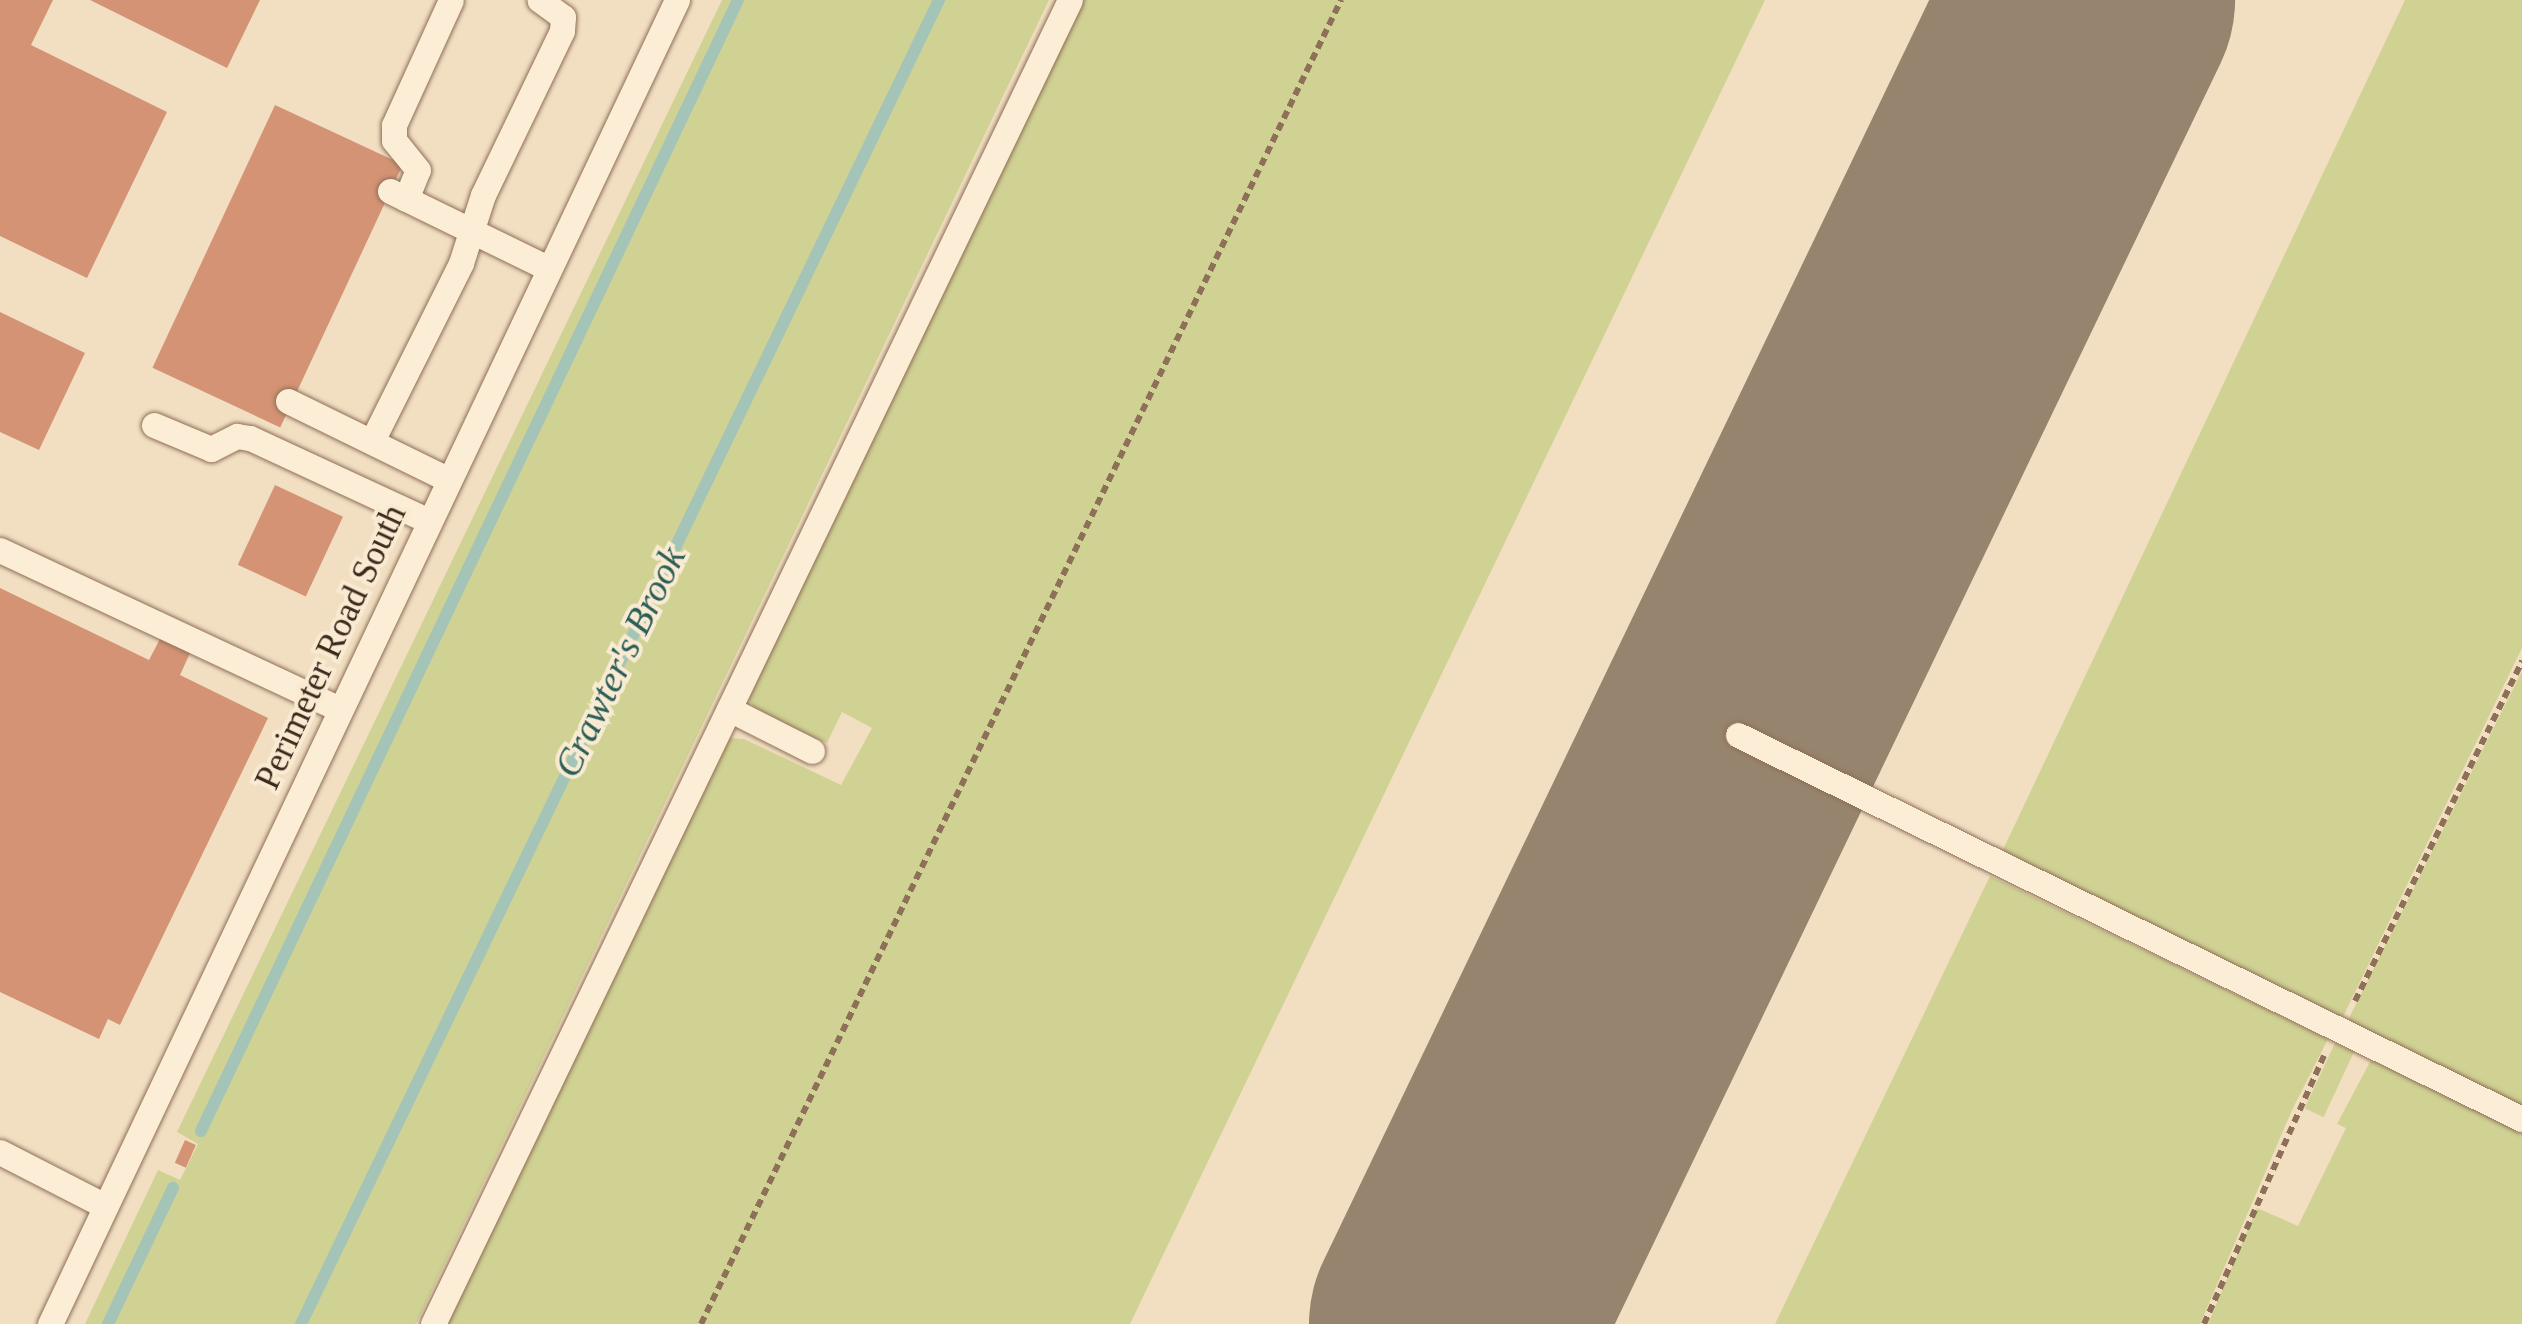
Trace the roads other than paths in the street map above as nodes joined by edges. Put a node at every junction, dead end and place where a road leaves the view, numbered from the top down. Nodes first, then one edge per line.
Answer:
1 (451, 0) edge
2 (678, 0) edge
3 (1070, 0) edge
4 (538, 1) edge
5 (472, 232) junction
6 (548, 268) junction
7 (288, 401) dead end
8 (154, 425) dead end
9 (372, 441) junction
10 (448, 480) junction
11 (429, 521) junction
12 (0, 550) edge
13 (340, 709) junction
14 (729, 710) junction
15 (1738, 735) dead end
16 (812, 751) dead end
17 (2522, 1119) edge
18 (0, 1152) edge
19 (105, 1206) junction
20 (50, 1324) edge
21 (433, 1324) edge

1 - 5 lane
2 - 6 lane, Perimeter Road South
3 - 14 lane
4 - 5 lane
5 - 6 lane
5 - 9 lane
6 - 10 lane, Perimeter Road South
7 - 9 lane
8 - 11 lane
9 - 10 lane
10 - 11 lane, Perimeter Road South
11 - 13 lane, Perimeter Road South
12 - 13 lane
13 - 19 lane, Perimeter Road South
14 - 16 lane
14 - 21 lane
15 - 17 lane
18 - 19 lane
19 - 20 lane, Perimeter Road South

